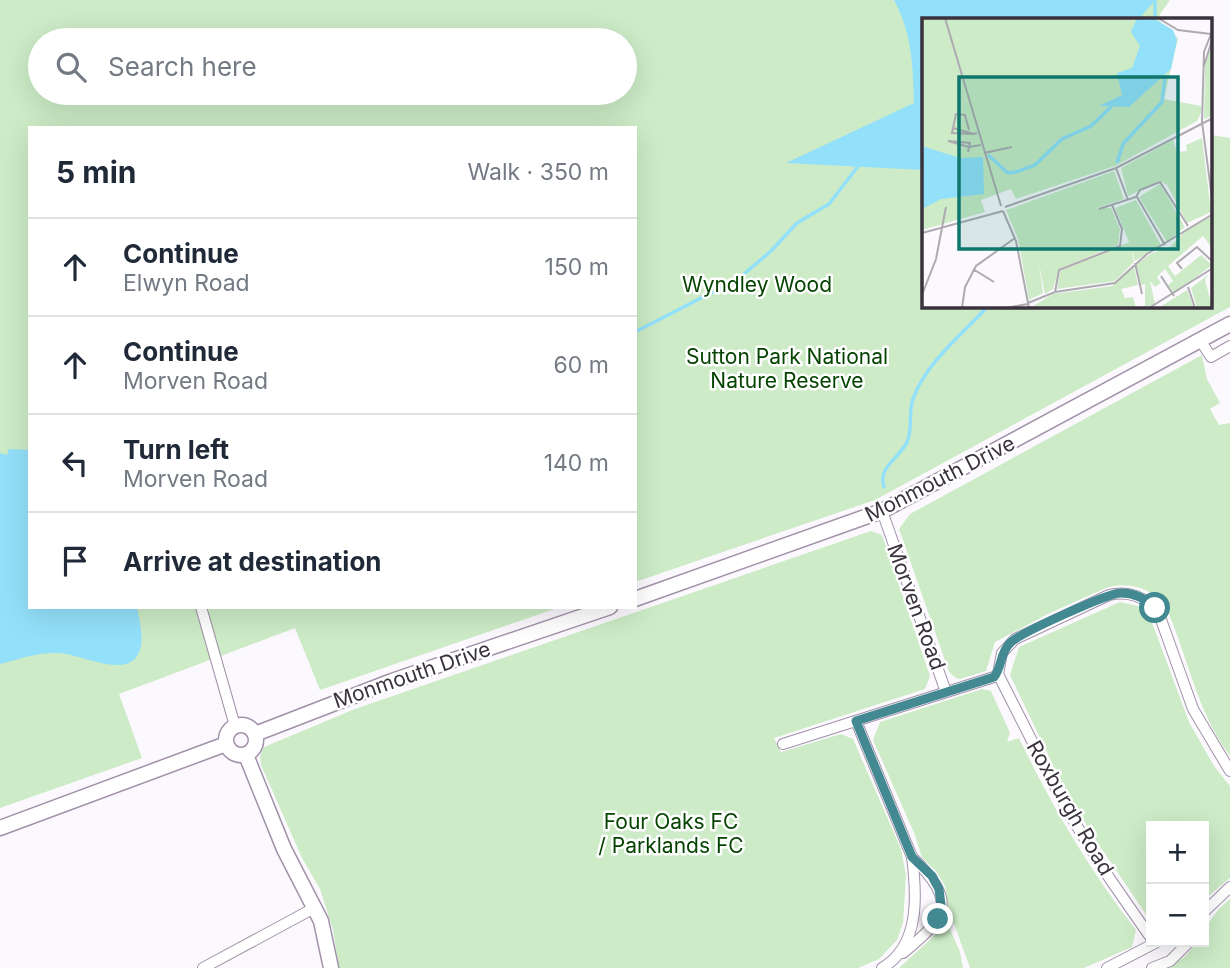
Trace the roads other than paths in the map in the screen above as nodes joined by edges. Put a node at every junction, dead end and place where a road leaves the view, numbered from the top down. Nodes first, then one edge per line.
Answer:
1 (1230, 324) edge
2 (1200, 340) junction
3 (1230, 346) edge
4 (882, 511) junction
5 (637, 598) edge
6 (202, 609) edge
7 (604, 609) edge
8 (998, 674) junction
9 (946, 692) junction
10 (856, 721) junction
11 (235, 726) junction
12 (255, 734) junction
13 (226, 744) junction
14 (783, 744) dead end
15 (246, 755) junction
16 (1230, 771) edge
17 (0, 828) edge
18 (912, 857) junction
19 (1230, 887) edge
20 (316, 907) junction
21 (1209, 907) edge
22 (1146, 930) edge
23 (1146, 946) edge
24 (1184, 947) edge
25 (898, 957) junction
26 (204, 968) edge
27 (331, 968) edge
28 (882, 968) edge
29 (1110, 968) edge
30 (1152, 968) edge

1 - 2 street, Monmouth Drive
2 - 3 street
2 - 4 street, Monmouth Drive
4 - 5 street, Monmouth Drive
4 - 9 street, Morven Road
6 - 11 street
7 - 12 street, Monmouth Drive
8 - 9 street
8 - 16 street
8 - 22 street, Roxburgh Road
9 - 10 street, Morven Road
10 - 14 street, Morven Road
10 - 18 street
11 - 12 street
11 - 13 street
12 - 15 street
13 - 15 street
13 - 17 street
15 - 20 street
18 - 25 street
18 - 25 street
19 - 21 street
20 - 26 street
20 - 27 street
23 - 29 street
24 - 30 street
25 - 28 street

